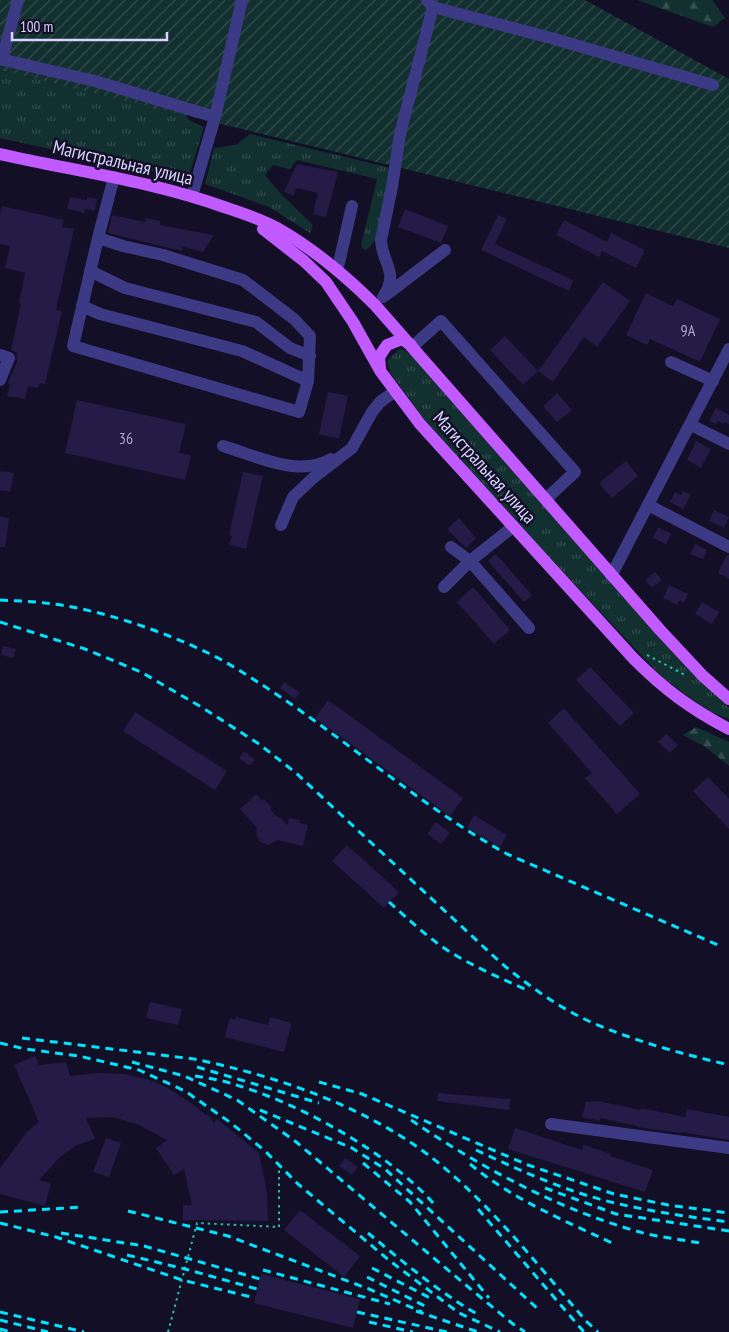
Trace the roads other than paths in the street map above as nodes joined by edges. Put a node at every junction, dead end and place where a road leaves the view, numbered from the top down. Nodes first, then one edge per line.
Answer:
1 (18, 0) edge
2 (242, 0) edge
3 (430, 3) edge
4 (1, 59) edge
5 (713, 85) dead end
6 (215, 117) junction
7 (0, 155) edge
8 (114, 177) junction
9 (192, 196) junction
10 (352, 206) dead end
11 (236, 211) junction
12 (98, 238) junction
13 (445, 250) dead end
14 (336, 269) junction
15 (90, 271) junction
16 (326, 282) junction
17 (379, 301) junction
18 (82, 306) junction
19 (413, 346) junction
20 (729, 349) edge
21 (0, 355) edge
22 (310, 356) junction
23 (671, 362) dead end
24 (381, 372) junction
25 (0, 380) edge
26 (308, 380) junction
27 (713, 381) junction
28 (394, 392) junction
29 (691, 425) junction
30 (729, 444) edge
31 (223, 446) dead end
32 (352, 448) junction
33 (546, 498) junction
34 (648, 505) junction
35 (280, 525) dead end
36 (514, 526) junction
37 (451, 547) dead end
38 (729, 547) edge
39 (470, 562) junction
40 (611, 576) junction
41 (444, 587) dead end
42 (529, 628) dead end
43 (729, 700) edge
44 (729, 730) edge
45 (551, 1124) dead end
46 (729, 1148) edge

1 - 4 street
2 - 6 street
3 - 5 street
3 - 17 street
4 - 6 street
6 - 9 street
7 - 8 main road, Магистральная улица
8 - 9 main road, Магистральная улица
8 - 12 street
9 - 11 main road, Магистральная улица
10 - 14 street
11 - 14 main road, Магистральная улица
11 - 16 main road, Магистральная улица
12 - 15 street
12 - 22 street
13 - 17 street
14 - 16 main road
14 - 17 main road, Магистральная улица
15 - 18 street
15 - 22 street
16 - 24 main road, Магистральная улица
17 - 19 main road, Магистральная улица
18 - 26 street
18 - 26 street
19 - 24 main road
19 - 33 main road, Магистральная улица
19 - 33 street
20 - 27 street
21 - 25 street
22 - 26 street
23 - 27 street
24 - 28 main road, Магистральная улица
27 - 29 street
28 - 32 street
28 - 36 main road, Магистральная улица
29 - 30 street
29 - 34 street
31 - 32 street
32 - 35 street
33 - 40 main road, Магистральная улица
34 - 38 street
34 - 40 street
36 - 39 street
36 - 44 main road, Магистральная улица
37 - 39 street
39 - 41 street
39 - 42 street
40 - 43 main road, Магистральная улица
45 - 46 street

